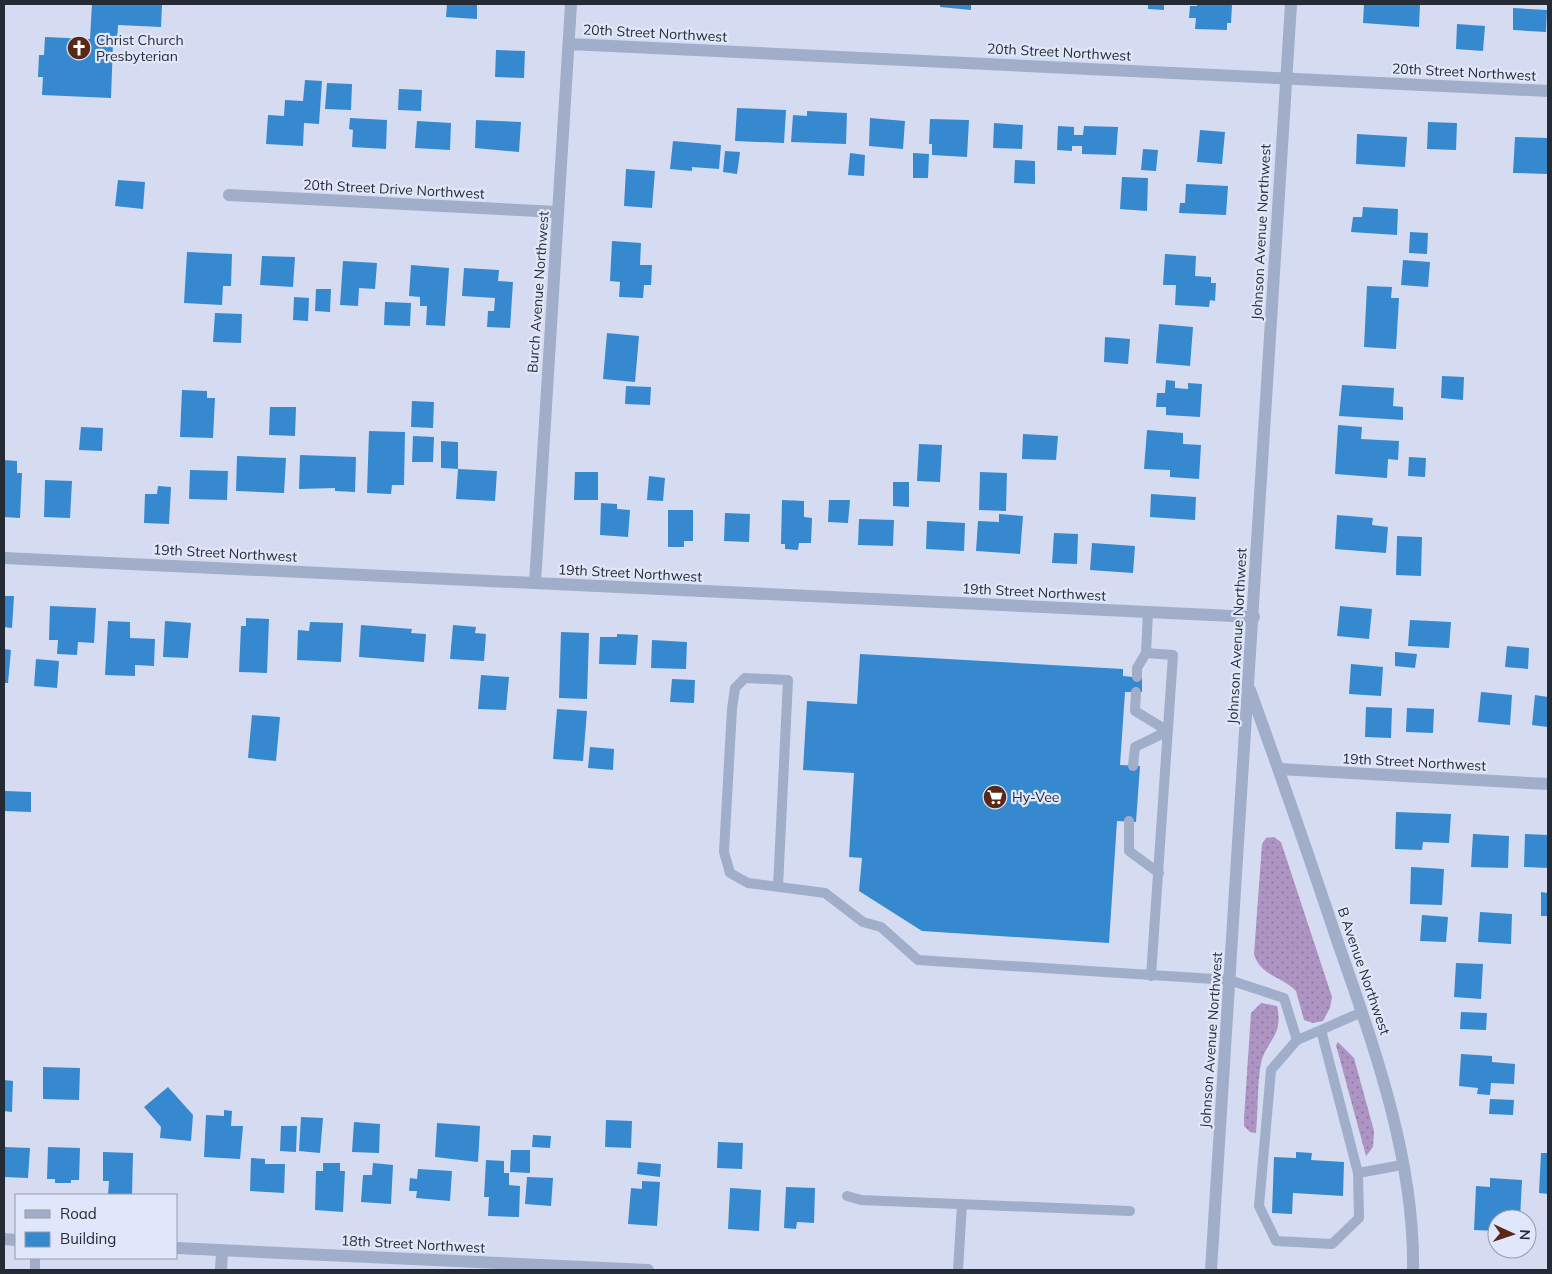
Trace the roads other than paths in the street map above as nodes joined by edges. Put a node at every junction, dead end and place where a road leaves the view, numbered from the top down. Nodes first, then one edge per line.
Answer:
1 (571, 4) edge
2 (1291, 4) edge
3 (569, 44) junction
4 (1285, 78) junction
5 (1548, 91) edge
6 (229, 195) dead end
7 (558, 212) junction
8 (4, 558) edge
9 (535, 583) junction
10 (1148, 612) junction
11 (1254, 617) junction
12 (1146, 653) junction
13 (1137, 677) dead end
14 (1250, 690) junction
15 (1136, 692) dead end
16 (1168, 731) junction
17 (1133, 766) dead end
18 (1279, 769) junction
19 (1548, 784) edge
20 (1129, 822) dead end
21 (1159, 873) junction
22 (778, 887) junction
23 (1151, 976) junction
24 (1229, 980) junction
25 (1362, 1012) junction
26 (1321, 1030) junction
27 (1297, 1040) junction
28 (1402, 1165) junction
29 (1358, 1173) junction
30 (847, 1196) dead end
31 (962, 1204) junction
32 (1130, 1211) dead end
33 (178, 1248) edge
34 (222, 1251) junction
35 (221, 1270) edge
36 (648, 1270) edge
37 (958, 1270) edge
38 (1211, 1270) edge
39 (1412, 1270) edge

1 - 3 street, Burch Avenue Northwest
2 - 4 street, Johnson Avenue Northwest
3 - 4 street, 20th Street Northwest
3 - 7 street, Burch Avenue Northwest
4 - 5 street, 20th Street Northwest
4 - 11 street, Johnson Avenue Northwest
6 - 7 street, 20th Street Drive Northwest
7 - 9 street, Burch Avenue Northwest
8 - 9 street, 19th Street Northwest
9 - 10 street, 19th Street Northwest
10 - 11 street, 19th Street Northwest
10 - 12 lane
11 - 14 street, Johnson Avenue Northwest
12 - 13 lane
12 - 16 lane
14 - 18 street, B Avenue Northwest
14 - 24 street, Johnson Avenue Northwest
15 - 16 lane
16 - 17 lane
16 - 21 lane
18 - 19 street, 19th Street Northwest
18 - 25 street, B Avenue Northwest
20 - 21 lane
21 - 23 lane
22 - 22 lane
22 - 23 lane
23 - 24 lane
24 - 27 lane
24 - 38 street, Johnson Avenue Northwest
25 - 26 lane
25 - 28 street, B Avenue Northwest
26 - 27 lane
26 - 29 lane
27 - 29 lane
28 - 29 lane
28 - 39 street, B Avenue Northwest
30 - 31 lane
31 - 32 lane
31 - 37 lane
33 - 34 street, 18th Street Northwest
34 - 35 street
34 - 36 street, 18th Street Northwest

